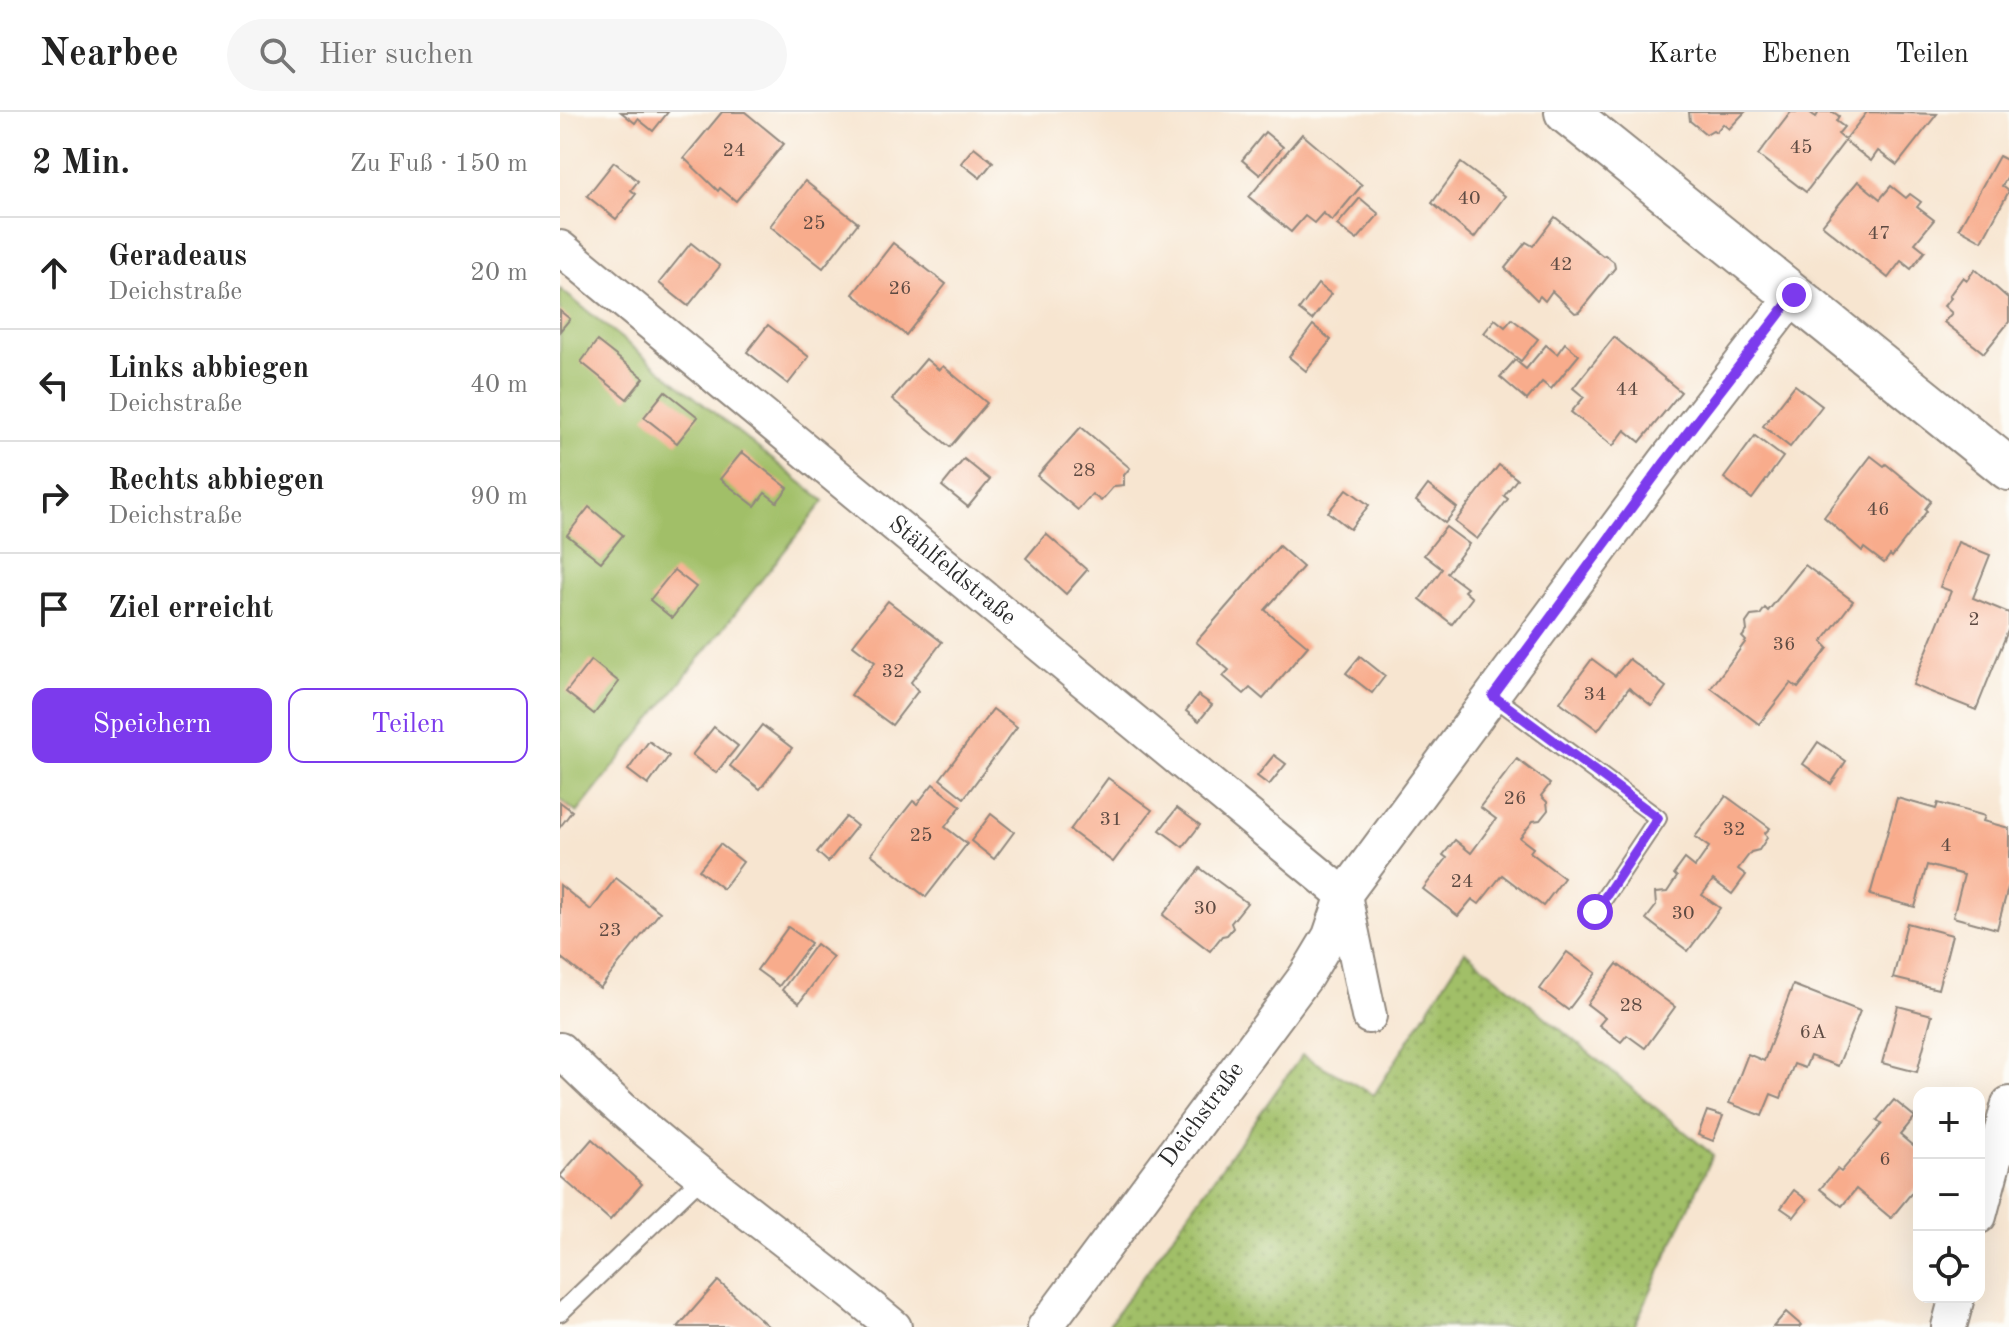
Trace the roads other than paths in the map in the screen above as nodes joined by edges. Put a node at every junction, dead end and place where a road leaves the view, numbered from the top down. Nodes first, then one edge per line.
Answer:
1 (1566, 112) edge
2 (560, 248) edge
3 (1794, 295) junction
4 (2009, 469) edge
5 (1493, 696) junction
6 (1344, 895) junction
7 (1595, 912) dead end
8 (1369, 1016) dead end
9 (560, 1050) edge
10 (2009, 1104) edge
11 (702, 1177) junction
12 (1985, 1194) edge
13 (560, 1313) edge
14 (894, 1327) edge
15 (1045, 1327) edge

1 - 3 street
2 - 6 street, Stählfeldstraße
3 - 4 street
3 - 5 street, Deichstraße
5 - 6 street, Deichstraße
5 - 7 lane
6 - 8 street
6 - 15 street, Deichstraße
9 - 11 street
10 - 12 street
11 - 13 lane
11 - 14 street

